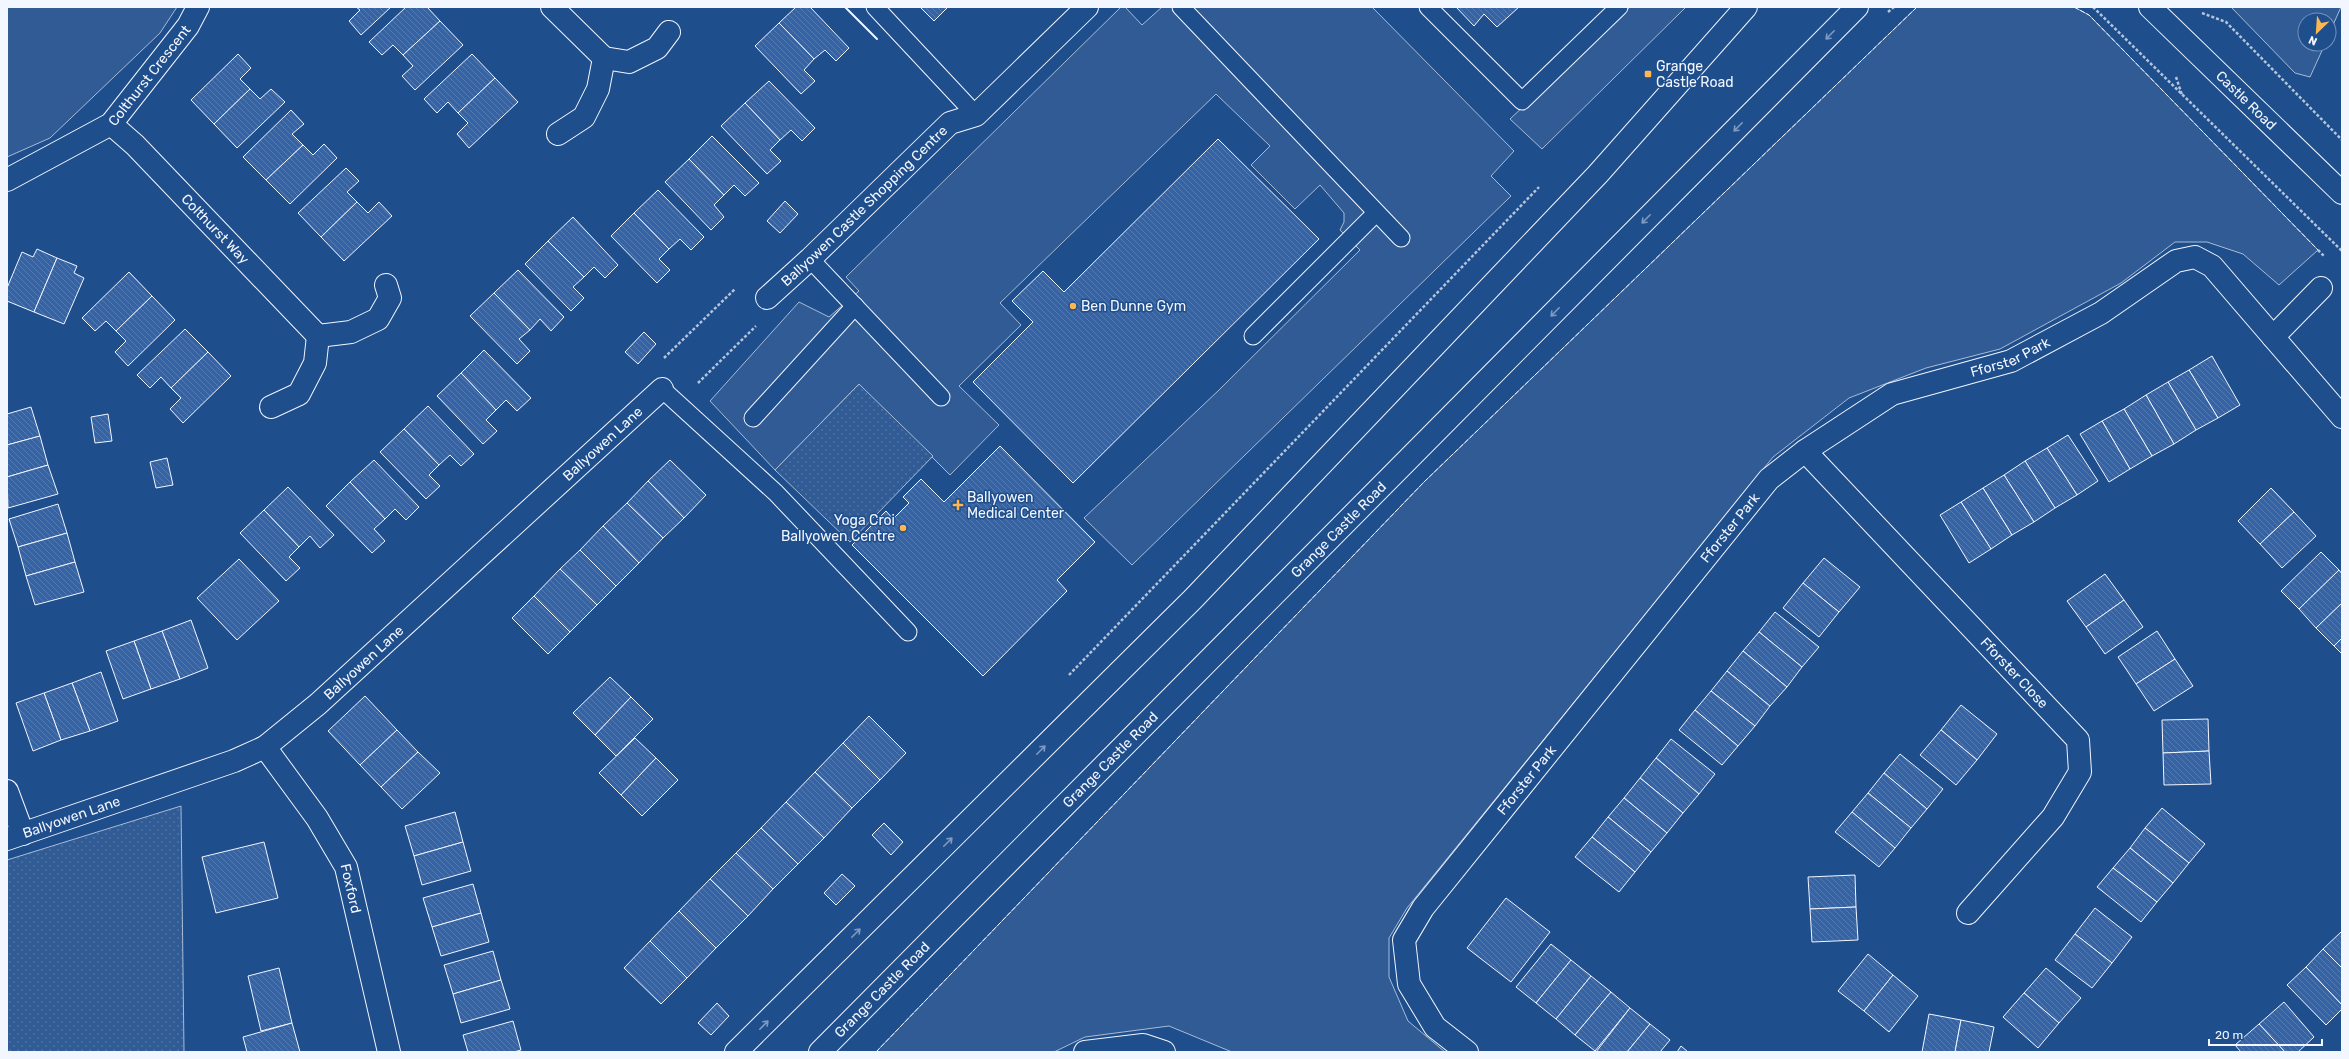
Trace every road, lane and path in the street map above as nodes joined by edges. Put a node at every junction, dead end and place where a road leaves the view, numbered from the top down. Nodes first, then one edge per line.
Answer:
1 (198, 7) edge
2 (552, 7) edge
3 (875, 7) edge
4 (1087, 7) edge
5 (1181, 7) edge
6 (1428, 7) edge
7 (1619, 7) edge
8 (1746, 7) edge
9 (1857, 7) edge
10 (2093, 7) edge
11 (2150, 7) edge
12 (2196, 10) dead end
13 (669, 32) dead end
14 (604, 58) junction
15 (976, 115) junction
16 (111, 124) junction
17 (558, 134) dead end
18 (2342, 140) edge
19 (7, 180) edge
20 (1543, 183) dead end
21 (2342, 192) edge
22 (1376, 213) junction
23 (1401, 238) dead end
24 (2342, 250) edge
25 (810, 259) junction
26 (386, 285) dead end
27 (2321, 288) dead end
28 (736, 289) dead end
29 (767, 298) dead end
30 (855, 306) junction
31 (762, 321) dead end
32 (318, 336) junction
33 (1253, 336) dead end
34 (2273, 337) junction
35 (662, 360) dead end
36 (697, 385) dead end
37 (662, 389) joint
38 (941, 397) dead end
39 (271, 407) dead end
40 (2342, 417) edge
41 (753, 418) dead end
42 (1805, 451) junction
43 (908, 632) dead end
44 (1068, 676) dead end
45 (265, 747) junction
46 (7, 791) edge
47 (15, 837) edge
48 (1968, 913) dead end
49 (389, 1052) edge
50 (736, 1052) edge
51 (820, 1052) edge
52 (1085, 1052) edge
53 (1164, 1052) edge
54 (1467, 1052) edge

1 - 16 street, Colthurst Crescent
2 - 14 street
3 - 15 lane
4 - 15 street, Ballyowen Castle Shopping Centre
5 - 22 lane
6 - 7 lane
50 -> 8 street
9 -> 51 street, Grange Castle Road
10 - 24 path
11 - 21 street, Castle Road
12 - 18 path
13 - 14 street
14 - 17 street
15 - 25 street, Ballyowen Castle Shopping Centre
16 - 19 street, Colthurst Crescent
16 - 32 street, Colthurst Way
20 - 44 path
22 - 23 lane
22 - 33 lane
25 - 29 street, Ballyowen Castle Shopping Centre
25 - 30 lane
26 - 32 street
27 - 34 street
28 - 35 path
30 - 38 lane
30 - 41 lane
31 - 36 path
32 - 39 street
34 - 40 street, Fforster Park
34 - 42 street, Fforster Park
37 - 43 lane
37 - 45 street, Ballyowen Lane
42 - 48 street, Fforster Close
42 - 54 street, Fforster Park
45 - 47 street, Ballyowen Lane
45 - 49 street, Foxford
46 - 47 street
52 - 53 street

